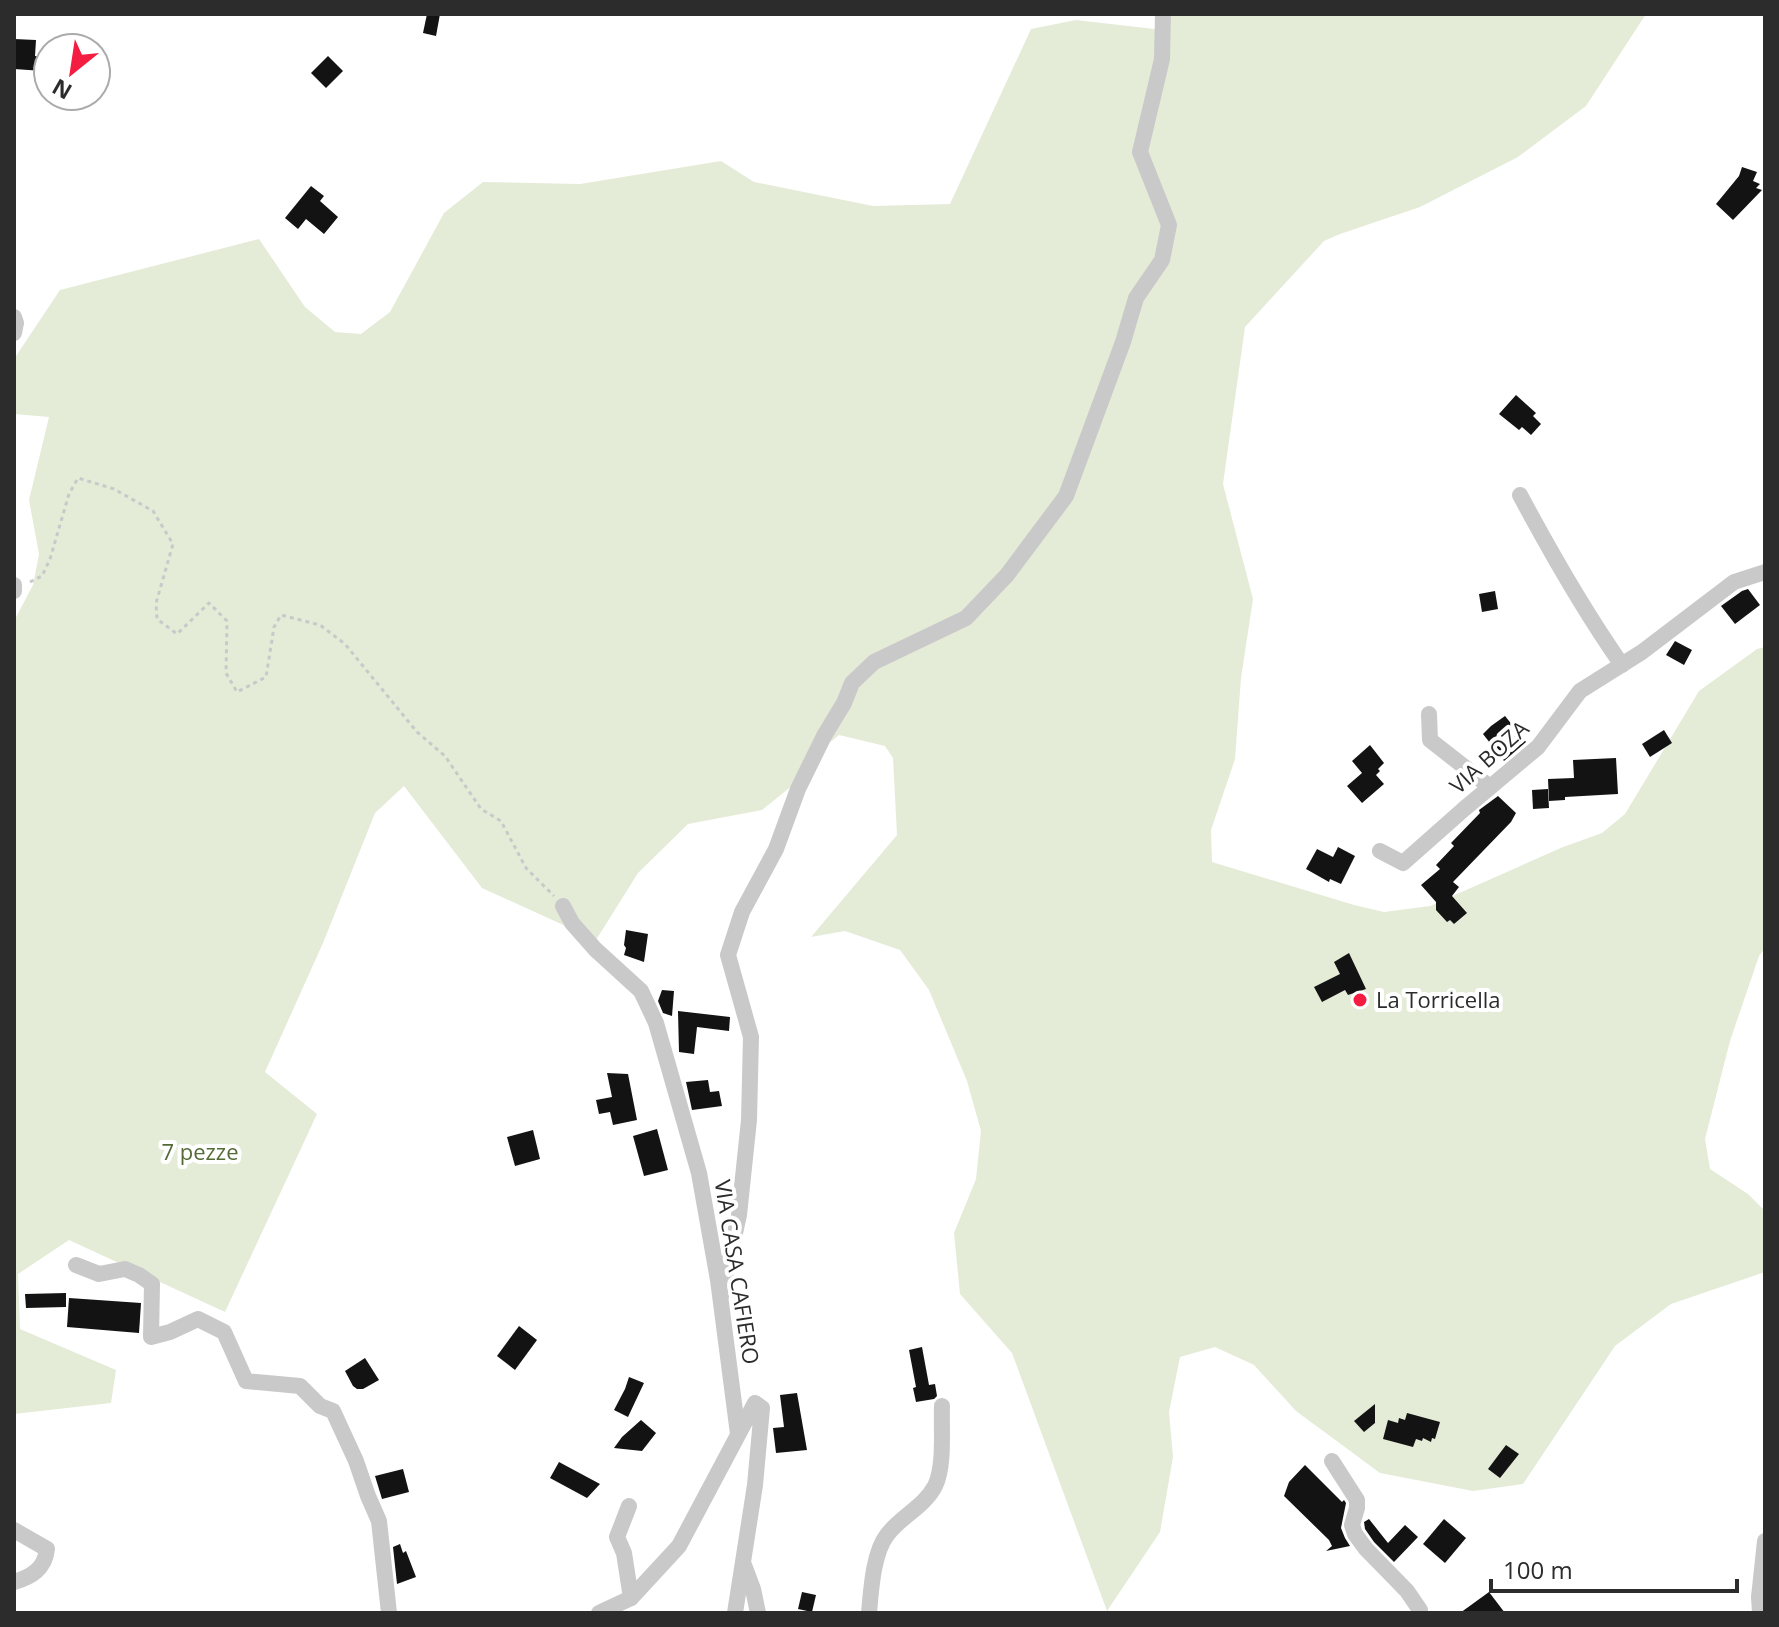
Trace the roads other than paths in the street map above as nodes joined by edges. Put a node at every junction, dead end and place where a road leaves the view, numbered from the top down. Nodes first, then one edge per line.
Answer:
1 (1163, 14) edge
2 (14, 317) edge
3 (14, 333) edge
4 (1520, 495) dead end
5 (1765, 572) edge
6 (1622, 665) junction
7 (1429, 714) dead end
8 (1490, 787) junction
9 (1380, 851) dead end
10 (563, 906) road end
11 (76, 1265) dead end
12 (721, 1296) junction
13 (942, 1406) dead end
14 (738, 1434) junction
15 (1332, 1461) dead end
16 (629, 1506) dead end
17 (14, 1530) edge
18 (1765, 1541) edge
19 (743, 1563) junction
20 (14, 1582) edge
21 (631, 1598) junction
22 (389, 1613) edge
23 (599, 1613) edge
24 (735, 1613) edge
25 (758, 1613) edge
26 (869, 1613) edge
27 (1420, 1613) edge
28 (1760, 1613) edge

1 - 12 street
2 - 3 street
4 - 6 street
5 - 6 street, VIA BOZA
6 - 8 street, VIA BOZA
7 - 8 street
8 - 9 street, VIA BOZA
10 - 12 street, VIA CASA CAFIERO
11 - 22 street
12 - 14 street, VIA CASA CAFIERO
13 - 26 street
14 - 19 street
14 - 21 street
15 - 27 street
16 - 21 street
17 - 20 street
18 - 28 street
19 - 24 street
19 - 25 street
21 - 23 street

